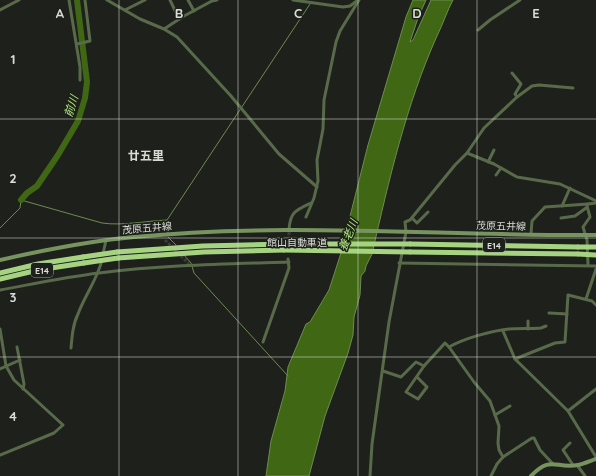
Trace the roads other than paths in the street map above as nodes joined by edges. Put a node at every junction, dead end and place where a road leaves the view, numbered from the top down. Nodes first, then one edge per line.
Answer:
1 (20, 0) edge
2 (69, 0) edge
3 (85, 0) edge
4 (107, 0) edge
5 (145, 0) edge
6 (170, 0) edge
7 (188, 0) edge
8 (217, 0) edge
9 (293, 0) edge
10 (359, 0) edge
11 (520, 0) edge
12 (0, 10) edge
13 (125, 10) junction
14 (194, 11) junction
15 (179, 19) junction
16 (164, 29) junction
17 (478, 30) dead end
18 (77, 44) dead end
19 (512, 73) dead end
20 (80, 80) dead end
21 (573, 88) dead end
22 (517, 97) junction
23 (494, 150) dead end
24 (467, 153) junction
25 (488, 162) junction
26 (501, 168) junction
27 (496, 175) dead end
28 (317, 187) junction
29 (570, 188) junction
30 (596, 202) edge
31 (311, 203) junction
32 (588, 204) junction
33 (562, 206) junction
34 (586, 208) junction
35 (428, 212) dead end
36 (306, 217) dead end
37 (412, 218) junction
38 (561, 218) dead end
39 (289, 230) junction
40 (406, 232) junction
41 (531, 234) junction
42 (596, 234) edge
43 (162, 235) junction
44 (585, 235) junction
45 (106, 240) junction
46 (165, 240) tunnel mouth
47 (596, 247) edge
48 (118, 255) junction
49 (596, 255) edge
50 (0, 260) edge
51 (399, 263) junction
52 (588, 265) junction
53 (596, 267) edge
54 (0, 273) edge
55 (98, 273) junction
56 (0, 279) edge
57 (0, 290) edge
58 (596, 298) edge
59 (586, 299) junction
60 (592, 301) junction
61 (596, 305) edge
62 (549, 312) dead end
63 (567, 314) junction
64 (528, 321) dead end
65 (546, 326) dead end
66 (0, 329) edge
67 (528, 329) junction
68 (503, 331) junction
69 (263, 342) dead end
70 (1, 344) edge
71 (17, 347) dead end
72 (449, 347) junction
73 (71, 348) dead end
74 (515, 359) junction
75 (20, 360) junction
76 (6, 366) junction
77 (424, 366) junction
78 (0, 369) edge
79 (383, 371) junction
80 (417, 377) junction
81 (23, 389) junction
82 (596, 389) edge
83 (510, 406) dead end
84 (568, 411) junction
85 (495, 415) junction
86 (570, 443) dead end
87 (0, 455) edge
88 (503, 457) junction
89 (596, 458) edge
90 (553, 464) junction
91 (575, 465) junction
92 (370, 476) edge
93 (491, 476) edge
94 (531, 476) edge
95 (585, 476) edge

1 - 12 street
2 - 20 street
3 - 18 street
4 - 13 street
5 - 13 street
6 - 15 street
7 - 14 street
8 - 14 street
9 - 10 street
10 - 28 street
11 - 17 street
13 - 16 street
14 - 15 street
15 - 16 street
16 - 28 street
19 - 22 street
21 - 22 street
22 - 24 street
23 - 25 street
24 - 25 street
24 - 37 street
25 - 26 street
26 - 27 street
26 - 29 street
28 - 31 street
29 - 30 street
29 - 33 street
30 - 32 street
31 - 36 street
31 - 39 street
32 - 33 street
32 - 34 street
33 - 41 street
34 - 38 street
34 - 44 street
35 - 37 street
37 - 40 street
39 - 40 main road, 茂原五井線
39 - 43 main road, 茂原五井線
40 - 41 main road, 茂原五井線
40 - 51 street
41 - 44 main road, 茂原五井線
42 - 44 main road, 茂原五井線
43 - 45 main road, 茂原五井線
43 - 46 street
44 - 52 street
45 - 50 main road, 茂原五井線
45 - 55 street
47 - 48 highway, 館山自動車道 / E14, bridge
48 - 49 highway, 館山自動車道 / E14, bridge
48 - 54 highway, 館山自動車道 / E14, bridge
48 - 56 highway, 館山自動車道 / E14, bridge
51 - 52 street
51 - 79 street
52 - 53 street
53 - 59 street
55 - 57 street
55 - 69 street
55 - 73 street
58 - 60 street
59 - 60 street
59 - 63 street
60 - 61 street
62 - 63 street
63 - 74 street
64 - 67 street
65 - 67 street
66 - 70 street
67 - 68 street
68 - 72 street
68 - 74 street
70 - 76 street
71 - 75 street
72 - 77 street
72 - 85 street
74 - 84 street
75 - 76 street
75 - 81 street
76 - 78 street
76 - 81 street
77 - 79 street
77 - 80 street
79 - 92 street
80 - 80 street
81 - 87 street
82 - 84 street
83 - 85 street
84 - 89 street
85 - 88 street
86 - 91 street
88 - 90 street
88 - 93 street
89 - 91 main road
90 - 91 main road
90 - 94 main road
91 - 95 street

